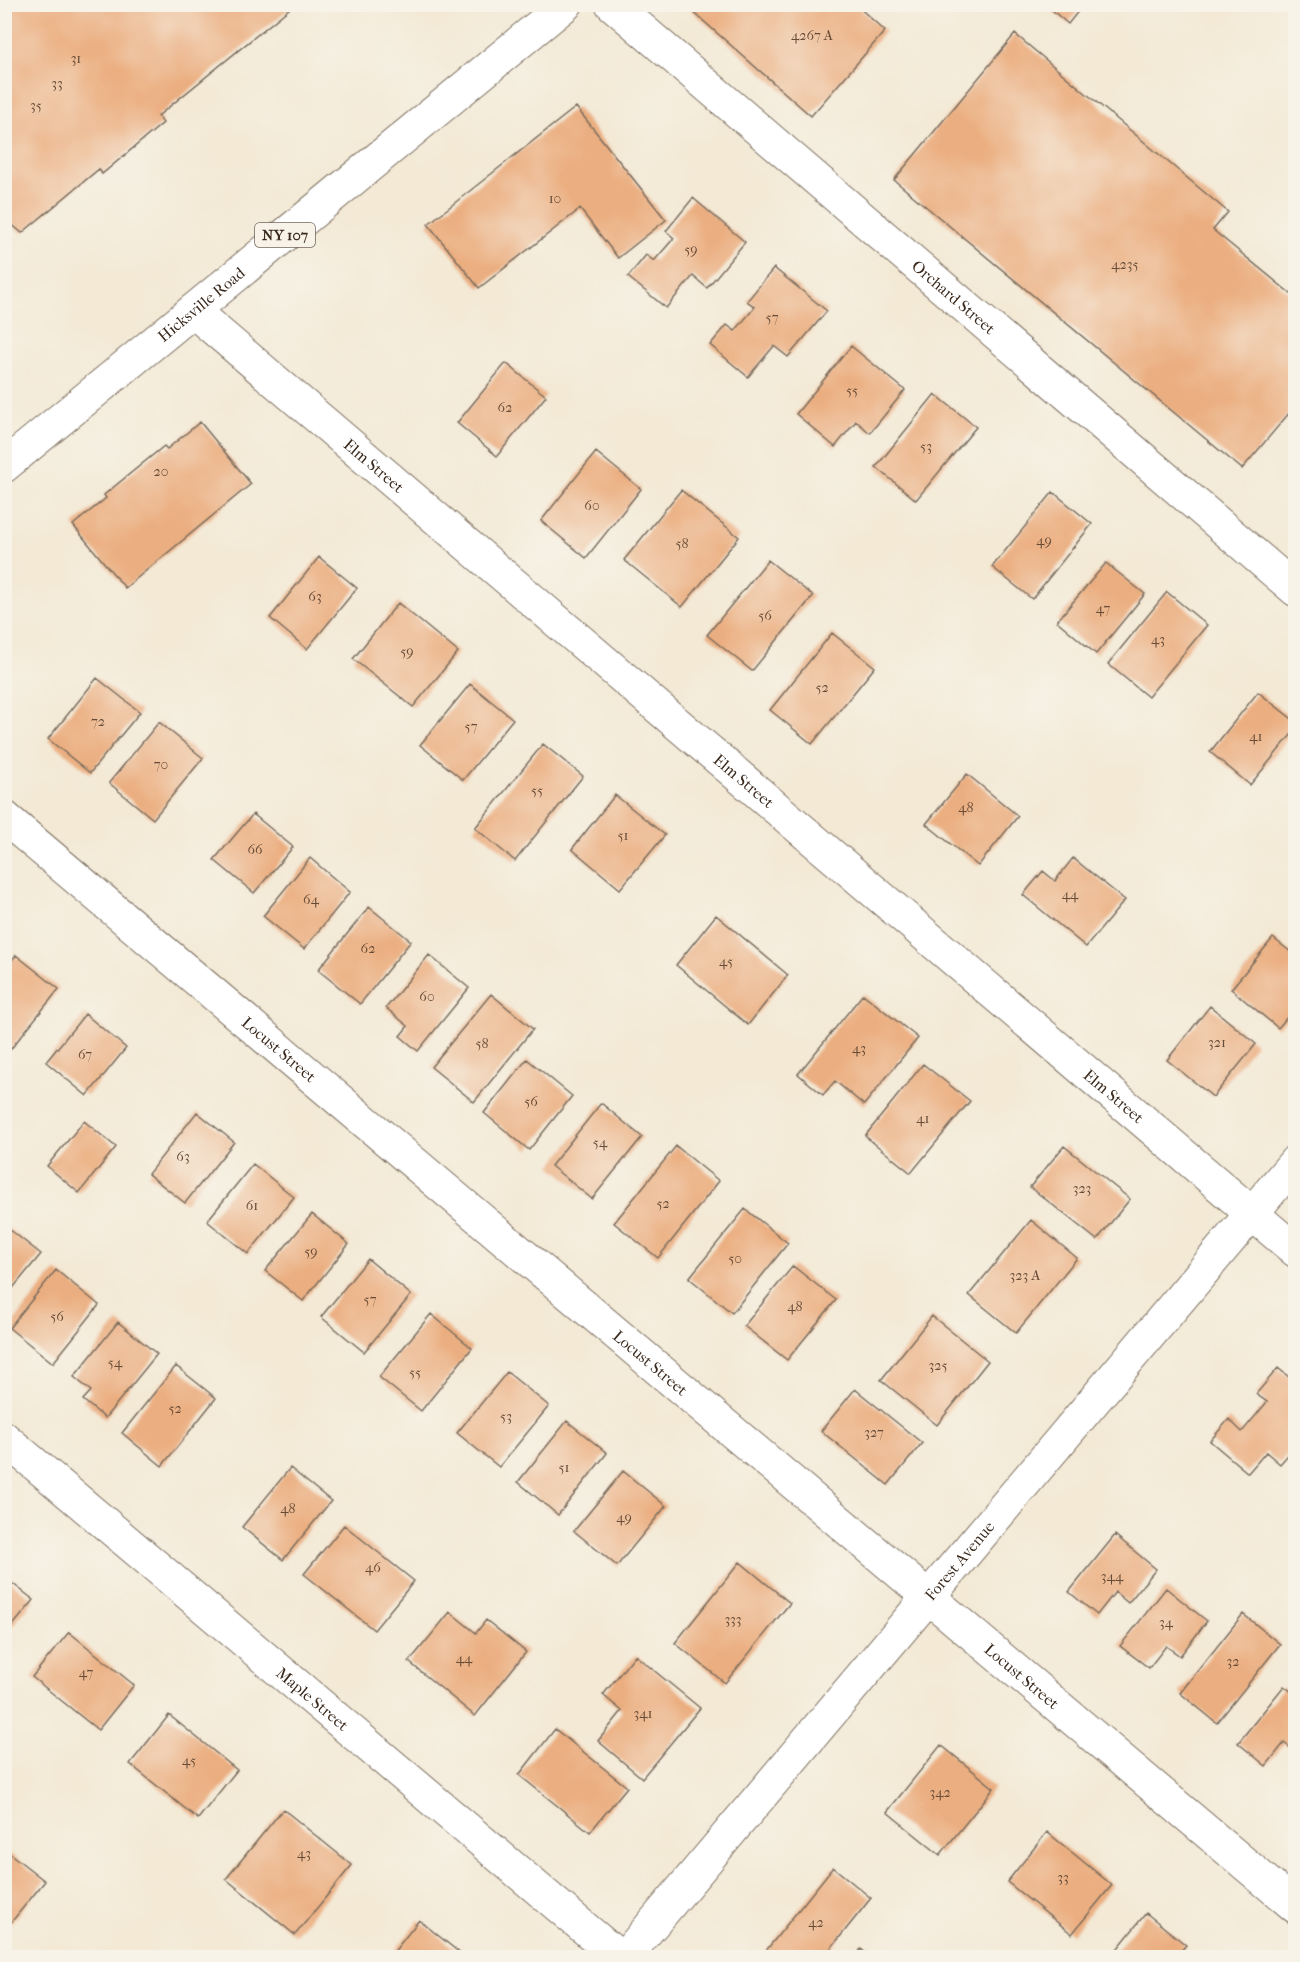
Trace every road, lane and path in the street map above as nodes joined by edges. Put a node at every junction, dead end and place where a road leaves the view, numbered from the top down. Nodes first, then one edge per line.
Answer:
1 (566, 4) edge
2 (612, 4) edge
3 (193, 311) junction
4 (4, 466) edge
5 (1296, 590) edge
6 (4, 817) edge
7 (1296, 1161) edge
8 (1251, 1214) junction
9 (1296, 1251) edge
10 (4, 1438) edge
11 (928, 1597) junction
12 (1296, 1907) edge
13 (622, 1958) edge

1 - 3 street, Hicksville Road / NY 107
2 - 5 street, Orchard Street
3 - 4 street, Hicksville Road / NY 107
3 - 8 street, Elm Street
6 - 11 street, Locust Street
7 - 8 street, Forest Avenue
8 - 9 street, Elm Street
8 - 11 street, Forest Avenue
10 - 13 street, Maple Street
11 - 12 street, Locust Street
11 - 13 street, Forest Avenue

